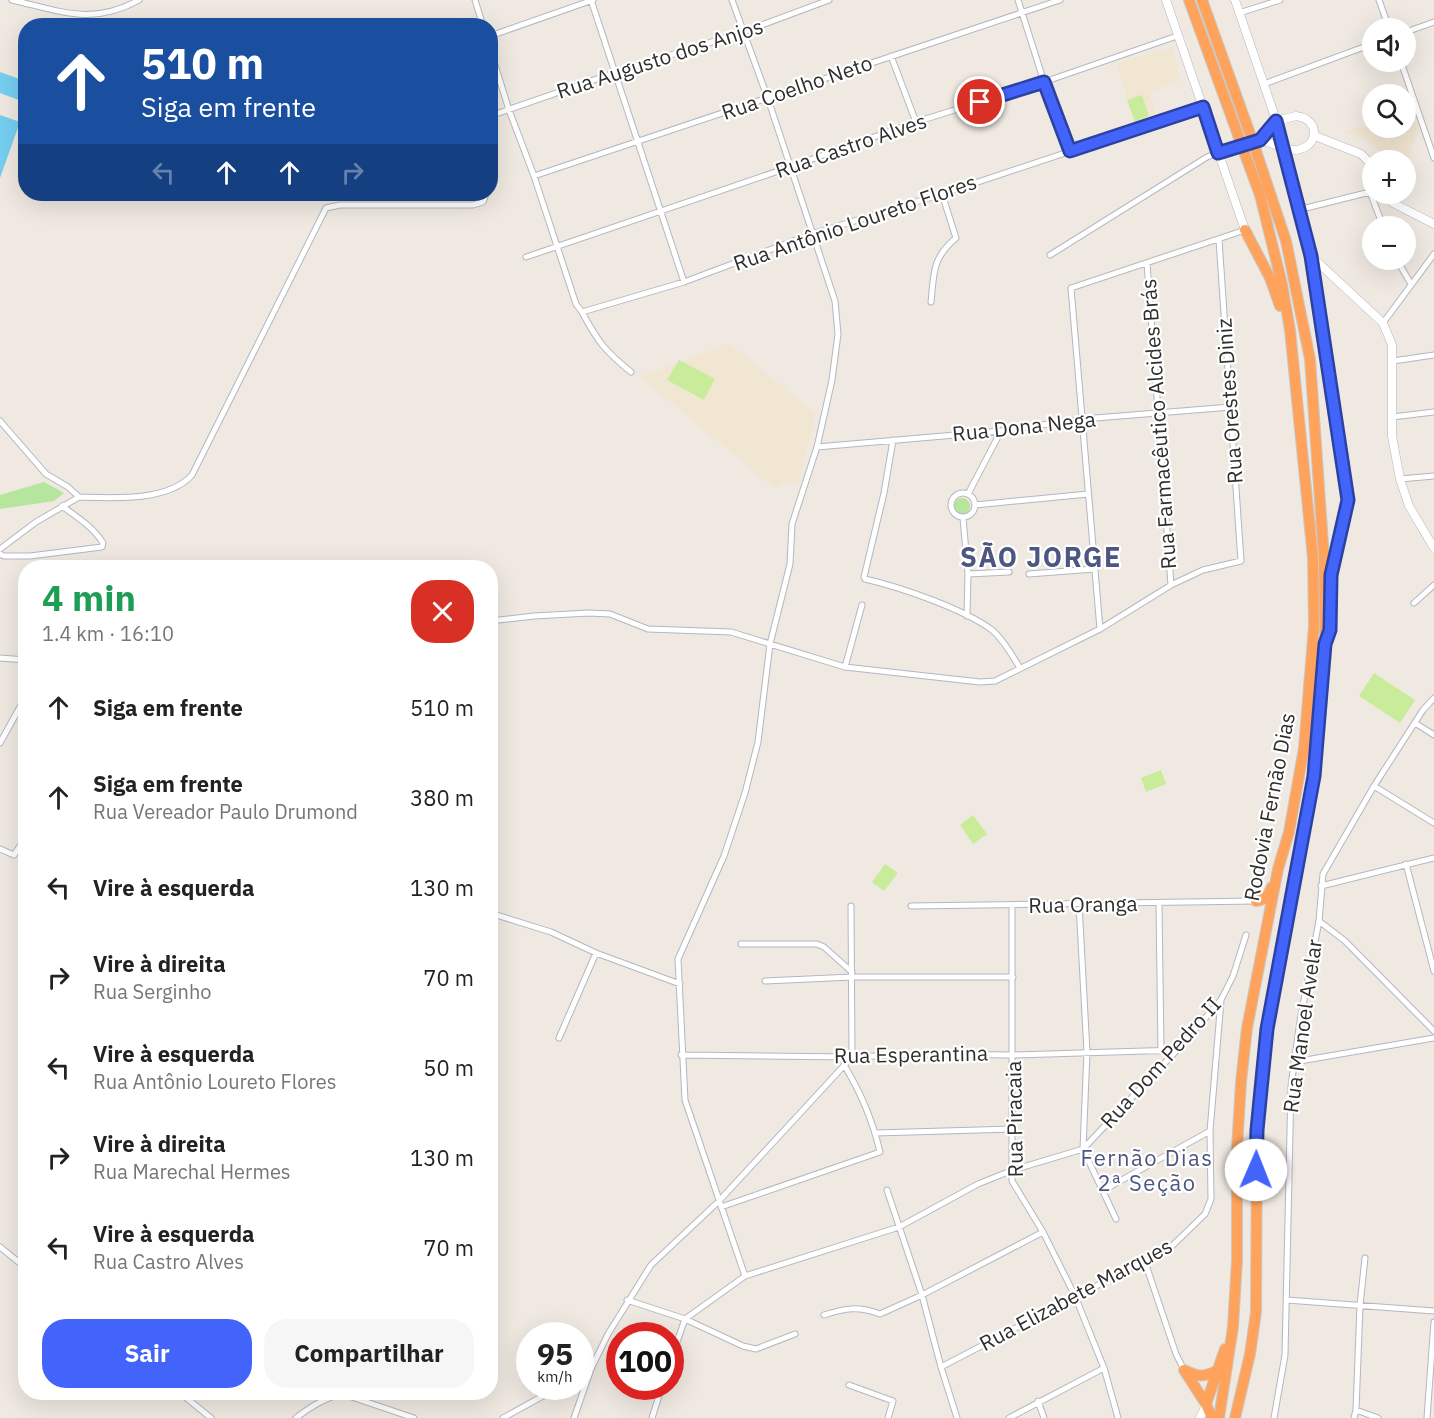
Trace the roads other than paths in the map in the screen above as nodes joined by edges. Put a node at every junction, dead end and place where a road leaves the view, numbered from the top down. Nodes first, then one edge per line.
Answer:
1 (12, 0) edge
2 (139, 0) edge
3 (475, 0) edge
4 (592, 0) edge
5 (732, 0) edge
6 (829, 0) edge
7 (1018, 0) edge
8 (1059, 0) edge
9 (1166, 0) edge
10 (1189, 0) edge
11 (1202, 0) edge
12 (1235, 0) edge
13 (1280, 0) edge
14 (1379, 0) edge
15 (1022, 13) junction
16 (1239, 13) junction
17 (481, 18) edge
18 (1385, 18) edge
19 (1434, 22) edge
20 (1416, 28) edge
21 (743, 32) junction
22 (498, 33) edge
23 (1177, 36) junction
24 (1362, 48) edge
25 (891, 56) junction
26 (1404, 72) edge
27 (614, 73) junction
28 (498, 75) edge
29 (1044, 82) junction
30 (1264, 84) junction
31 (768, 99) junction
32 (1203, 107) junction
33 (509, 110) junction
34 (498, 113) edge
35 (1276, 121) junction
36 (916, 122) junction
37 (1314, 136) junction
38 (637, 142) junction
39 (1257, 142) junction
40 (1282, 147) junction
41 (1070, 151) junction
42 (1218, 153) junction
43 (1362, 155) edge
44 (1434, 158) edge
45 (790, 168) junction
46 (534, 176) junction
47 (942, 194) junction
48 (483, 201) edge
49 (1395, 204) edge
50 (1298, 210) junction
51 (662, 212) junction
52 (1379, 216) edge
53 (1434, 224) edge
54 (1245, 230) junction
55 (812, 234) junction
56 (1219, 240) junction
57 (557, 246) junction
58 (1434, 254) edge
59 (1050, 255) dead end
60 (1311, 256) junction
61 (526, 257) dead end
62 (1147, 263) junction
63 (1403, 270) edge
64 (684, 282) junction
65 (1411, 284) junction
66 (931, 302) dead end
67 (582, 312) junction
68 (1383, 323) junction
69 (1434, 355) edge
70 (1393, 361) junction
71 (632, 372) dead end
72 (1295, 376) junction
73 (1230, 407) junction
74 (1434, 412) edge
75 (1157, 413) junction
76 (1392, 417) junction
77 (1083, 419) junction
78 (0, 421) edge
79 (1001, 431) junction
80 (893, 440) junction
81 (817, 447) junction
82 (1434, 476) edge
83 (1400, 479) junction
84 (968, 494) junction
85 (1088, 494) junction
86 (78, 497) junction
87 (975, 505) junction
88 (62, 506) junction
89 (963, 518) junction
90 (1434, 548) edge
91 (0, 549) edge
92 (0, 554) edge
93 (1094, 569) junction
94 (1009, 572) dead end
95 (968, 574) junction
96 (1029, 574) dead end
97 (1171, 585) junction
98 (1434, 585) edge
99 (1414, 603) dead end
100 (862, 605) dead end
101 (967, 616) junction
102 (498, 620) edge
103 (1100, 629) junction
104 (770, 644) junction
105 (1325, 644) junction
106 (0, 658) edge
107 (18, 659) edge
108 (845, 667) junction
109 (1020, 668) junction
110 (1434, 698) edge
111 (18, 710) edge
112 (1414, 723) junction
113 (1434, 735) edge
114 (0, 743) edge
115 (1374, 786) junction
116 (1434, 823) edge
117 (0, 849) edge
118 (18, 849) edge
119 (1434, 858) edge
120 (1406, 864) junction
121 (1278, 869) junction
122 (1321, 886) junction
123 (1256, 902) joint
124 (1079, 904) junction
125 (1159, 904) junction
126 (851, 906) dead end
127 (911, 906) dead end
128 (1012, 906) junction
129 (498, 916) edge
130 (1319, 921) junction
131 (1246, 935) dead end
132 (741, 944) dead end
133 (596, 953) junction
134 (1434, 971) edge
135 (852, 974) junction
136 (1013, 977) junction
137 (765, 981) dead end
138 (680, 984) junction
139 (1221, 1000) junction
140 (1434, 1031) edge
141 (559, 1038) dead end
142 (1434, 1038) edge
143 (1177, 1050) junction
144 (1161, 1051) junction
145 (1088, 1052) junction
146 (681, 1055) junction
147 (1013, 1055) junction
148 (852, 1057) junction
149 (1294, 1062) junction
150 (844, 1065) junction
151 (1012, 1129) junction
152 (1210, 1131) junction
153 (875, 1132) junction
154 (1083, 1149) junction
155 (1013, 1170) junction
156 (887, 1190) dead end
157 (1102, 1191) junction
158 (720, 1204) junction
159 (1116, 1219) dead end
160 (899, 1227) junction
161 (1043, 1232) junction
162 (0, 1247) edge
163 (1365, 1258) dead end
164 (18, 1262) edge
165 (1145, 1262) junction
166 (745, 1276) junction
167 (922, 1295) junction
168 (1075, 1296) junction
169 (627, 1300) junction
170 (1287, 1300) junction
171 (1359, 1305) junction
172 (1434, 1311) edge
173 (824, 1315) dead end
174 (685, 1319) junction
175 (684, 1322) edge
176 (1434, 1322) edge
177 (1233, 1327) junction
178 (795, 1335) dead end
179 (594, 1363) edge
180 (941, 1367) junction
181 (1104, 1368) junction
182 (1184, 1370) junction
183 (1216, 1371) junction
184 (849, 1385) dead end
185 (189, 1400) edge
186 (325, 1400) edge
187 (361, 1400) edge
188 (536, 1400) edge
189 (580, 1400) edge
190 (658, 1400) edge
191 (1038, 1401) junction
192 (1206, 1406) junction
193 (1356, 1410) junction
194 (211, 1418) edge
195 (296, 1418) edge
196 (414, 1418) edge
197 (503, 1418) edge
198 (574, 1418) edge
199 (652, 1418) edge
200 (888, 1418) edge
201 (957, 1418) edge
202 (1010, 1418) edge
203 (1044, 1418) edge
204 (1118, 1418) edge
205 (1200, 1418) edge
206 (1212, 1418) edge
207 (1218, 1418) edge
208 (1234, 1418) edge
209 (1274, 1418) edge
210 (1354, 1418) edge
211 (1378, 1418) edge
212 (1427, 1418) edge

1 - 2 street
3 - 17 street
4 - 22 street
4 - 27 street
5 - 21 street
6 - 21 street, Rua Augusto dos Anjos
7 - 15 street
8 - 15 street, Rua Coelho Neto
9 - 23 street
10 - 72 highway, Rodovia Fernão Dias, bridge
11 - 39 highway, Rodovia Fernão Dias, bridge
12 - 16 street
13 - 16 street
14 - 18 street
15 - 25 street, Rua Coelho Neto
15 - 29 street
16 - 30 street
19 - 20 street
21 - 27 street, Rua Augusto dos Anjos
21 - 31 street
23 - 29 street, Rua Castro Alves
23 - 32 street
24 - 30 street
25 - 31 street, Rua Coelho Neto
25 - 36 street
26 - 44 street
27 - 33 street, Rua Augusto dos Anjos
27 - 38 street
28 - 33 street
29 - 36 street, Rua Castro Alves
29 - 41 street
30 - 35 street
31 - 38 street, Rua Coelho Neto
31 - 45 street
32 - 41 street, Rua Antônio Loureto Flores
32 - 42 street
33 - 34 street, Rua Augusto dos Anjos
33 - 46 street
35 - 37 street
35 - 39 street
35 - 40 street
36 - 45 street, Rua Castro Alves
37 - 40 street
37 - 43 street
38 - 46 street, Rua Coelho Neto
38 - 51 street
39 - 40 street
39 - 42 street
39 - 105 highway, Rodovia Fernão Dias
40 - 50 street
41 - 47 street, Rua Antônio Loureto Flores
42 - 54 street
42 - 59 street
45 - 51 street, Rua Castro Alves
45 - 55 street
46 - 57 street
47 - 55 street, Rua Antônio Loureto Flores
47 - 66 street
48 - 86 street
49 - 53 street
50 - 52 street
50 - 60 street
51 - 57 street, Rua Castro Alves
51 - 64 street
54 - 56 street
54 - 72 highway
55 - 64 street, Rua Antônio Loureto Flores
55 - 81 street
56 - 62 street
56 - 73 street, Rua Orestes Diniz
57 - 61 street, Rua Castro Alves
57 - 67 street
58 - 65 street
60 - 68 street
60 - 105 highway
62 - 75 street, Rua Farmacêutico Alcides Brás
62 - 77 street
63 - 65 street
64 - 67 street, Rua Antônio Loureto Flores
65 - 68 street
67 - 71 street
68 - 70 street
69 - 70 street
70 - 76 street
72 - 121 highway, Rodovia Fernão Dias
73 - 75 street, Rua Dona Nega
73 - 97 street, Rua Orestes Diniz
74 - 76 street
75 - 77 street, Rua Dona Nega
75 - 97 street, Rua Farmacêutico Alcides Brás
76 - 83 street
77 - 79 street, Rua Dona Nega
77 - 85 street
78 - 86 street
79 - 80 street, Rua Dona Nega
79 - 84 street
80 - 81 street, Rua Dona Nega
80 - 101 street
81 - 104 street
82 - 83 street
83 - 90 street
84 - 87 street
84 - 89 street
85 - 87 street
85 - 93 street
86 - 88 street
87 - 89 street
88 - 91 street
88 - 92 street
89 - 95 street
93 - 96 street
93 - 103 street
94 - 95 street
95 - 101 street
97 - 103 street
98 - 99 street
100 - 108 street
101 - 109 street
102 - 104 street
103 - 109 street
104 - 108 street
104 - 138 street
105 - 208 highway, Rodovia Fernão Dias
106 - 107 street
108 - 109 street
110 - 112 street, Rua Manoel Avelar
111 - 114 street
112 - 113 street
112 - 115 street, Rua Manoel Avelar
115 - 116 street
115 - 122 street, Rua Manoel Avelar
117 - 118 street
119 - 120 street
120 - 122 street
120 - 134 street
121 - 123 highway
121 - 177 highway, Rodovia Fernão Dias
122 - 130 street, Rua Manoel Avelar
123 - 125 street, Rua Oranga
124 - 125 street, Rua Oranga
124 - 128 street, Rua Oranga
124 - 145 street
125 - 144 street
126 - 135 street
127 - 128 street, Rua Oranga
128 - 136 street, Rua Piracaia
129 - 133 street
130 - 140 street
130 - 149 street, Rua Manoel Avelar
131 - 139 street, Rua Dom Pedro II
132 - 135 street
133 - 138 street
133 - 141 street
135 - 136 street
135 - 137 street
135 - 148 street
136 - 147 street, Rua Piracaia
138 - 146 street
139 - 143 street, Rua Dom Pedro II
139 - 152 street, Rua Elizabete Marques
142 - 149 street
143 - 144 street, Rua Esperantina
143 - 154 street, Rua Dom Pedro II
144 - 145 street, Rua Esperantina
145 - 147 street, Rua Esperantina
145 - 154 street
146 - 148 street, Rua Esperantina
146 - 158 street
147 - 148 street, Rua Esperantina
147 - 151 street, Rua Piracaia
148 - 150 street
149 - 170 street, Rua Manoel Avelar
150 - 153 street
150 - 158 street
151 - 153 street
151 - 155 street, Rua Piracaia
152 - 157 street
152 - 165 street, Rua Elizabete Marques
153 - 158 street
154 - 155 street, Rua Dom Pedro II
154 - 157 street
155 - 160 street, Rua Dom Pedro II
155 - 161 street, Rua Piracaia
156 - 160 street
157 - 159 street
158 - 166 street
158 - 169 street
160 - 166 street, Rua Dom Pedro II
160 - 167 street
161 - 167 street
161 - 168 street, Rua Piracaia
162 - 164 street
163 - 171 street
165 - 168 street, Rua Elizabete Marques
165 - 182 street
166 - 174 street, Rua Dom Pedro II
167 - 173 street
167 - 180 street
168 - 180 street, Rua Elizabete Marques
168 - 181 street, Rua Piracaia
169 - 174 street
169 - 179 street
170 - 171 street
170 - 209 street, Rua Manoel Avelar
171 - 172 street
171 - 193 street
174 - 175 street
174 - 178 street
176 - 212 street
177 - 183 highway
177 - 207 highway, Rodovia Fernão Dias
180 - 201 street
181 - 191 street
181 - 204 street, Rua Piracaia
182 - 183 highway
182 - 192 highway
183 - 192 highway
184 - 200 street
185 - 194 street
186 - 195 street
187 - 196 street
188 - 197 street
189 - 198 street
190 - 199 street
191 - 202 street
191 - 203 street
192 - 205 street
192 - 206 highway
193 - 210 street
193 - 211 street

